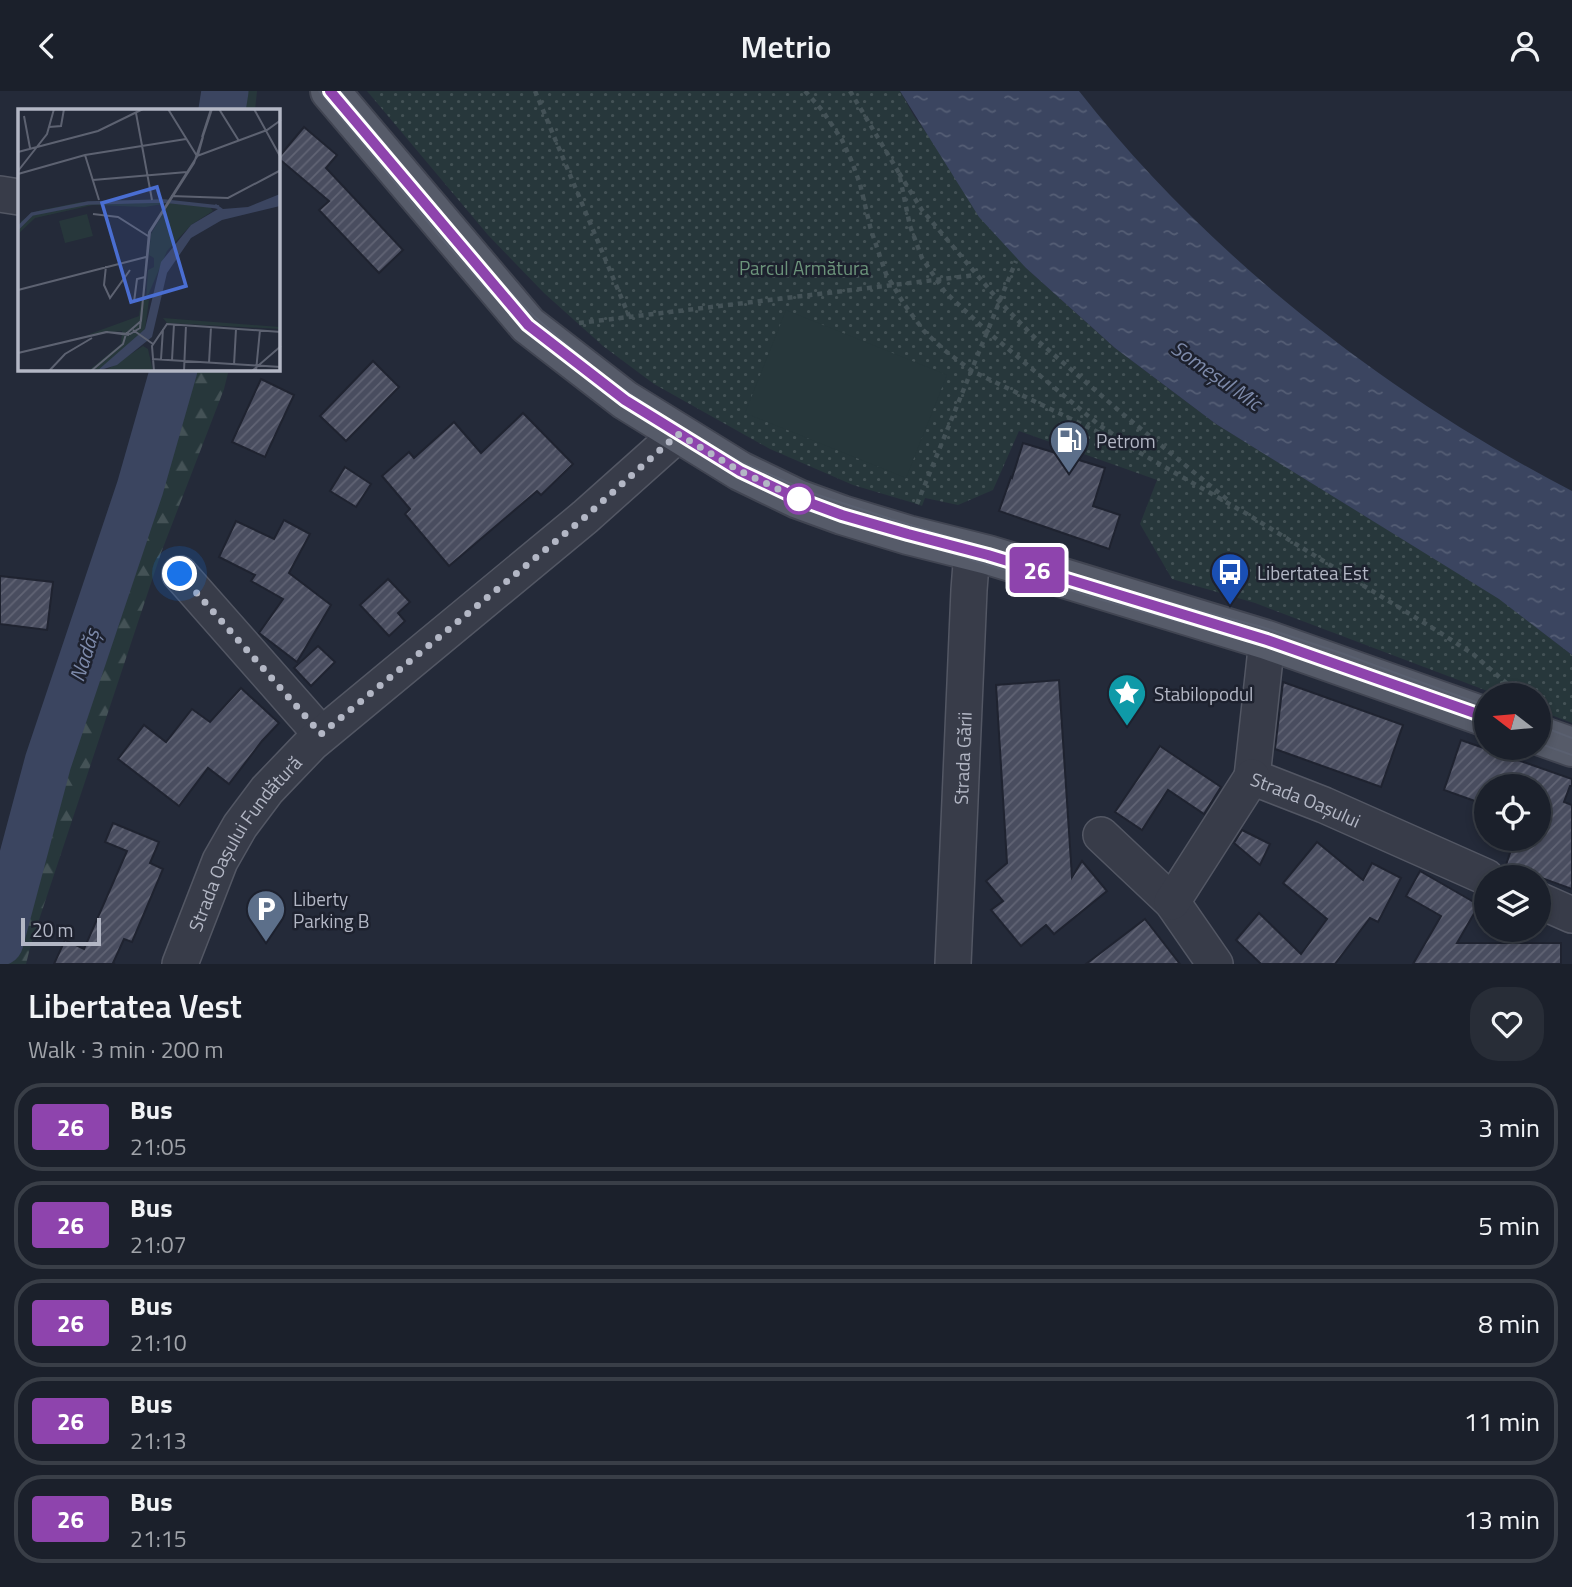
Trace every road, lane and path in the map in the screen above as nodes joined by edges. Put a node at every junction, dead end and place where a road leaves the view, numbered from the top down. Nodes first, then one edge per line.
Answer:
1 (330, 91) edge
2 (535, 91) edge
3 (805, 91) edge
4 (850, 91) edge
5 (899, 173) junction
6 (0, 194) edge
7 (18, 197) edge
8 (1016, 261) dead end
9 (976, 275) junction
10 (936, 279) junction
11 (892, 285) junction
12 (1000, 302) junction
13 (629, 316) junction
14 (577, 323) dead end
15 (988, 332) junction
16 (972, 370) junction
17 (678, 434) junction
18 (1136, 450) junction
19 (917, 504) dead end
20 (1247, 515) junction
21 (971, 558) junction
22 (180, 574) dead end
23 (1267, 640) junction
24 (1506, 683) edge
25 (1474, 713) edge
26 (321, 734) junction
27 (1551, 740) edge
28 (1572, 747) edge
29 (1252, 777) junction
30 (1101, 835) dead end
31 (1474, 872) edge
32 (1172, 902) junction
33 (1551, 906) edge
34 (1572, 915) edge
35 (180, 964) edge
36 (953, 964) edge
37 (1215, 964) edge

1 - 17 main road
2 - 13 path
3 - 11 path
4 - 5 path
5 - 9 path
5 - 10 path
6 - 7 street
8 - 12 path
9 - 10 path
9 - 12 path
10 - 11 path
10 - 15 path
11 - 13 path
11 - 16 path
12 - 15 path
12 - 20 path
13 - 14 path
15 - 16 path
15 - 18 path
16 - 18 path
16 - 19 path
17 - 21 main road
17 - 26 street, Strada Oașului Fundătură
18 - 20 path
20 - 24 path
21 - 23 main road
21 - 36 street, Strada Gării
22 - 26 street
23 - 25 main road
23 - 29 street, Strada Oașului
26 - 35 street, Strada Oașului Fundătură
27 - 28 main road
29 - 31 street, Strada Oașului
29 - 32 street
30 - 32 street
32 - 37 street
33 - 34 street

